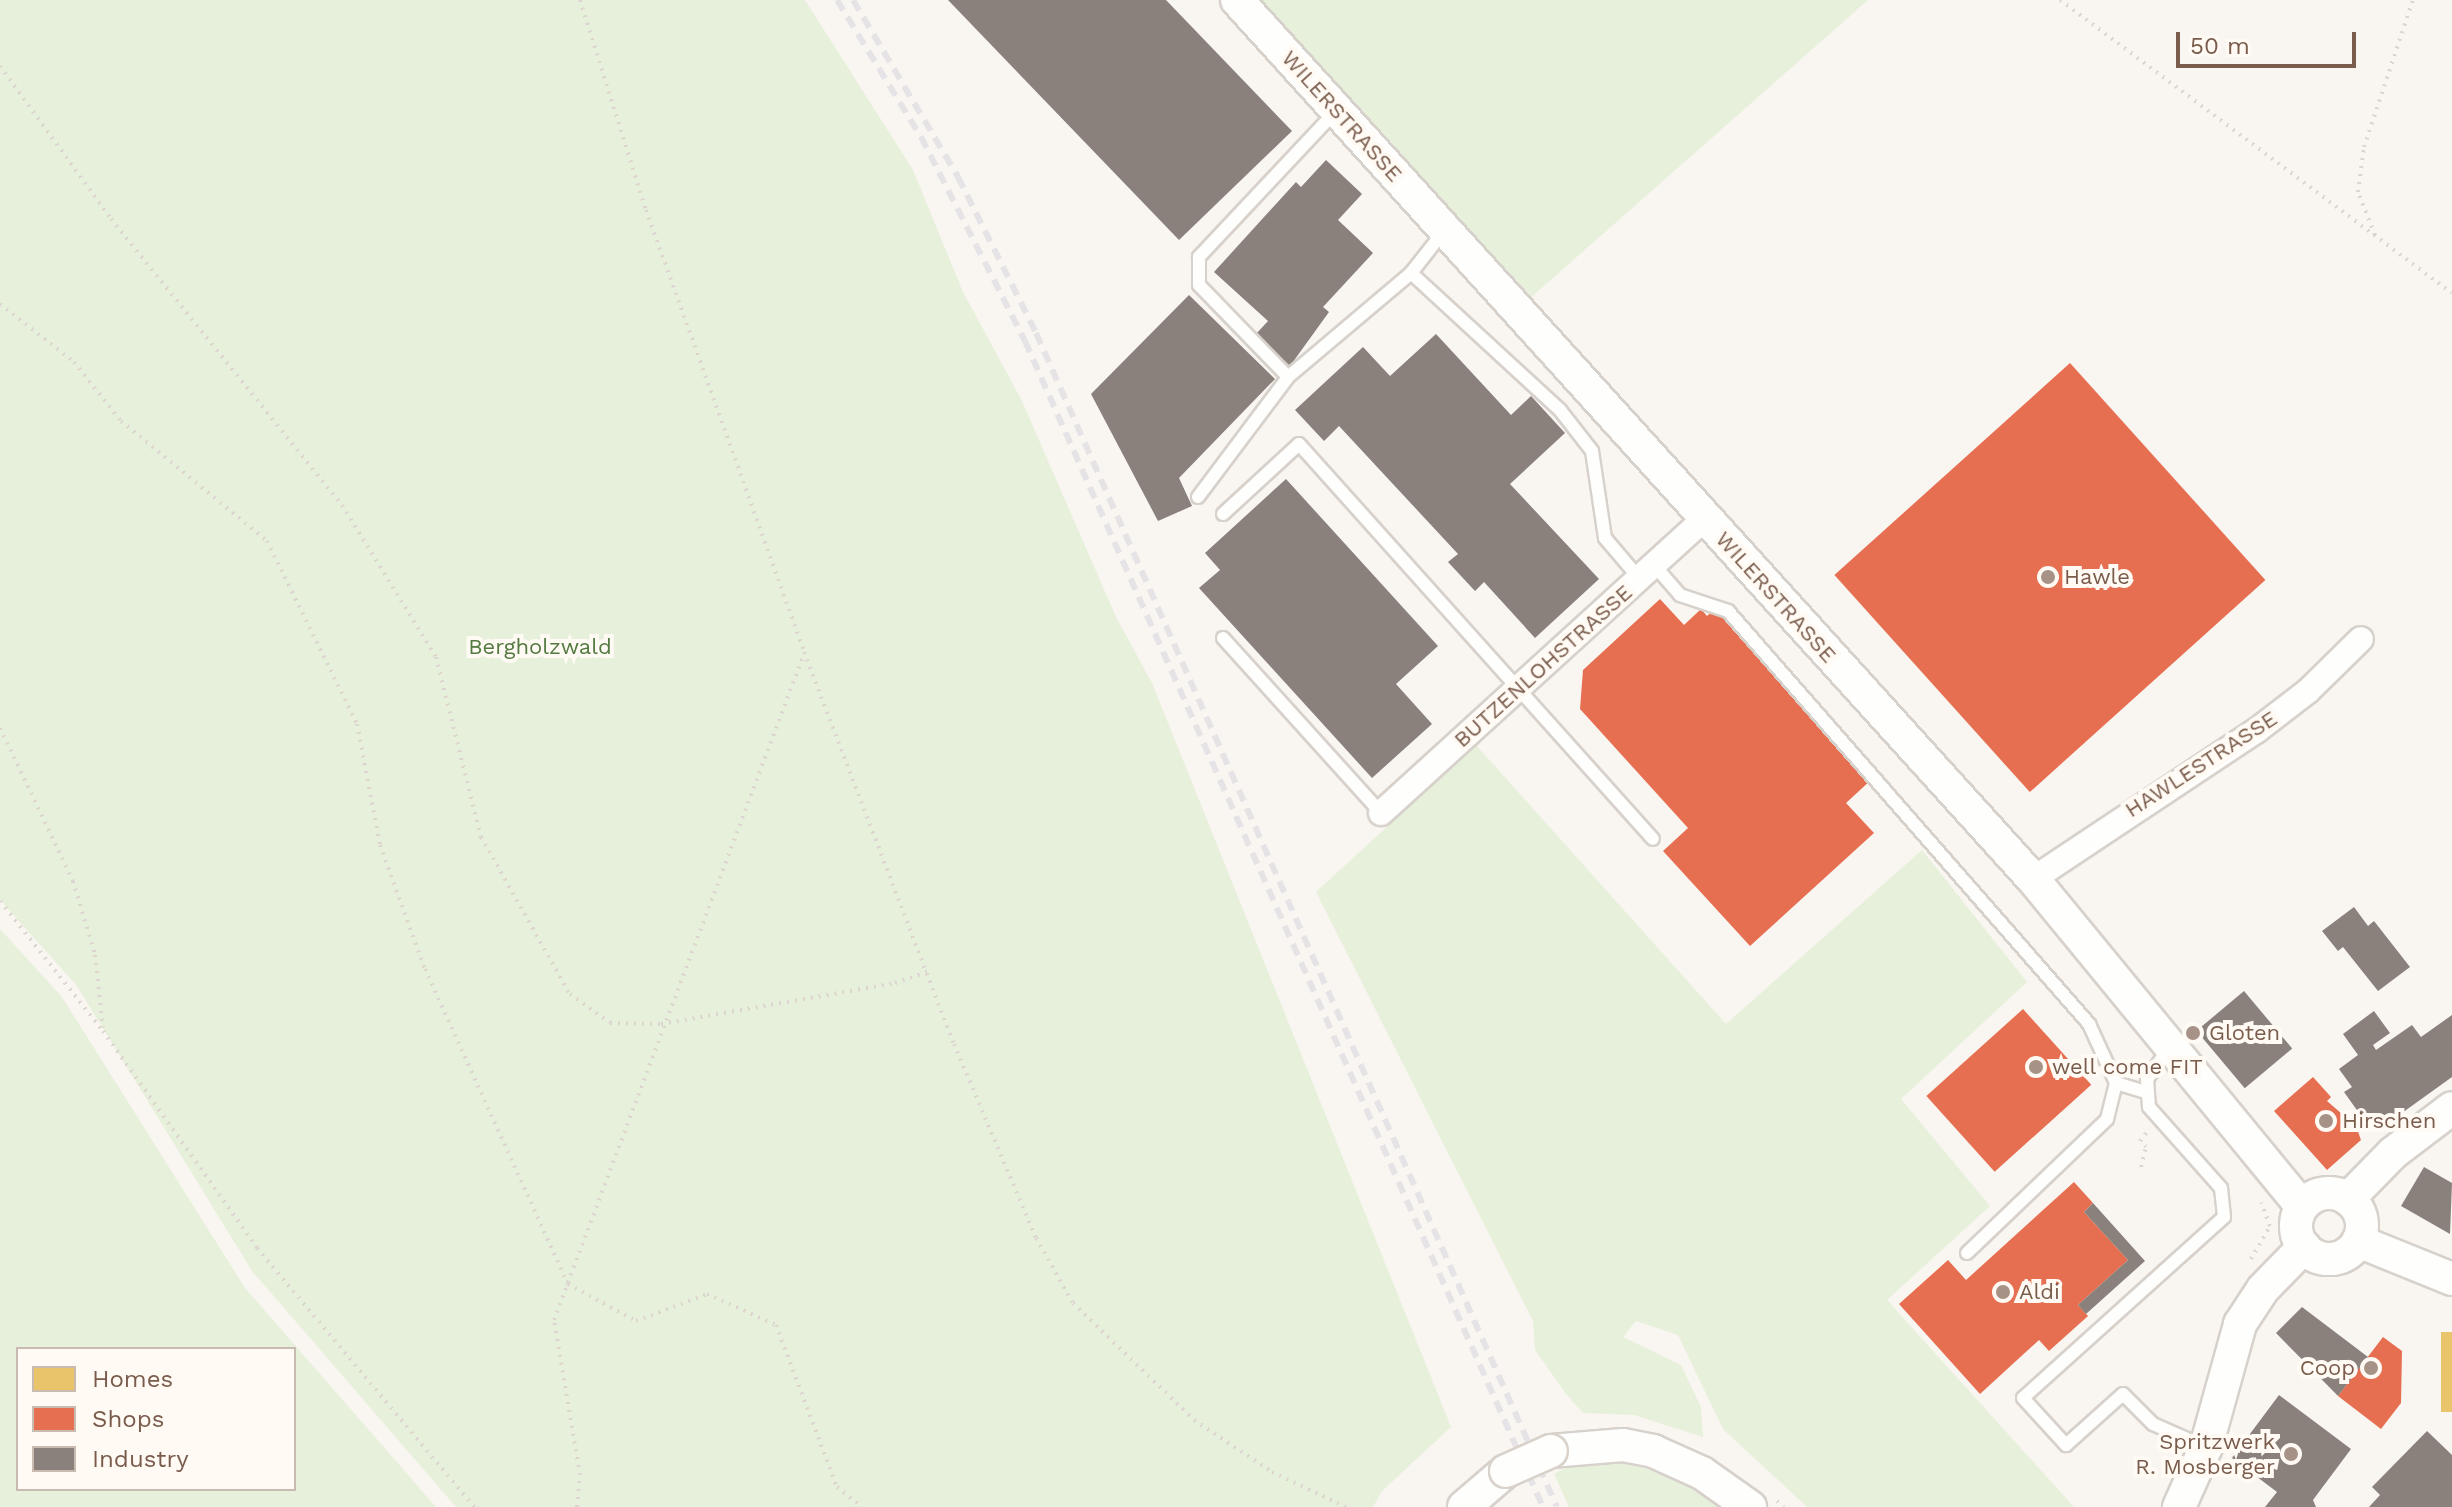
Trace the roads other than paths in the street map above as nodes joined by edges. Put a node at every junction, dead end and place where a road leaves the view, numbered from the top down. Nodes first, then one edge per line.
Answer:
1 (1237, 0) edge
2 (1337, 109) junction
3 (1445, 230) junction
4 (1411, 273) junction
5 (1288, 377) junction
6 (1198, 497) dead end
7 (1223, 514) dead end
8 (1705, 518) junction
9 (1647, 572) junction
10 (1223, 638) dead end
11 (2361, 639) dead end
12 (1519, 689) junction
13 (1381, 813) joint
14 (1653, 839) dead end
15 (2033, 879) junction
16 (2171, 1045) junction
17 (2116, 1083) junction
18 (2146, 1092) junction
19 (2452, 1108) edge
20 (2348, 1199) junction
21 (2302, 1206) junction
22 (2358, 1241) junction
23 (2304, 1247) junction
24 (1967, 1253) dead end
25 (2452, 1279) edge
26 (2206, 1447) junction
27 (1464, 1507) edge
28 (1750, 1507) edge
29 (2179, 1507) edge

1 - 2 main road, WILERSTRASSE
2 - 3 main road, WILERSTRASSE
2 - 5 lane
3 - 4 lane
3 - 8 main road, WILERSTRASSE
4 - 5 lane
4 - 9 lane
5 - 6 lane
7 - 12 lane
8 - 9 street, BUTZENLOHSTRASSE
8 - 15 main road, WILERSTRASSE
9 - 12 street, BUTZENLOHSTRASSE
9 - 17 lane
10 - 13 lane
11 - 15 street, HAWLESTRASSE
12 - 13 street, BUTZENLOHSTRASSE
12 - 14 lane
15 - 16 main road, WILERSTRASSE
16 - 18 lane
16 - 21 main road, WILERSTRASSE
17 - 18 lane
17 - 24 lane
18 - 26 lane
19 - 20 main road
20 - 21 main road
20 - 22 main road
21 - 23 main road
22 - 23 main road
22 - 25 main road
23 - 26 main road
26 - 29 main road
27 - 28 main road, bridge

